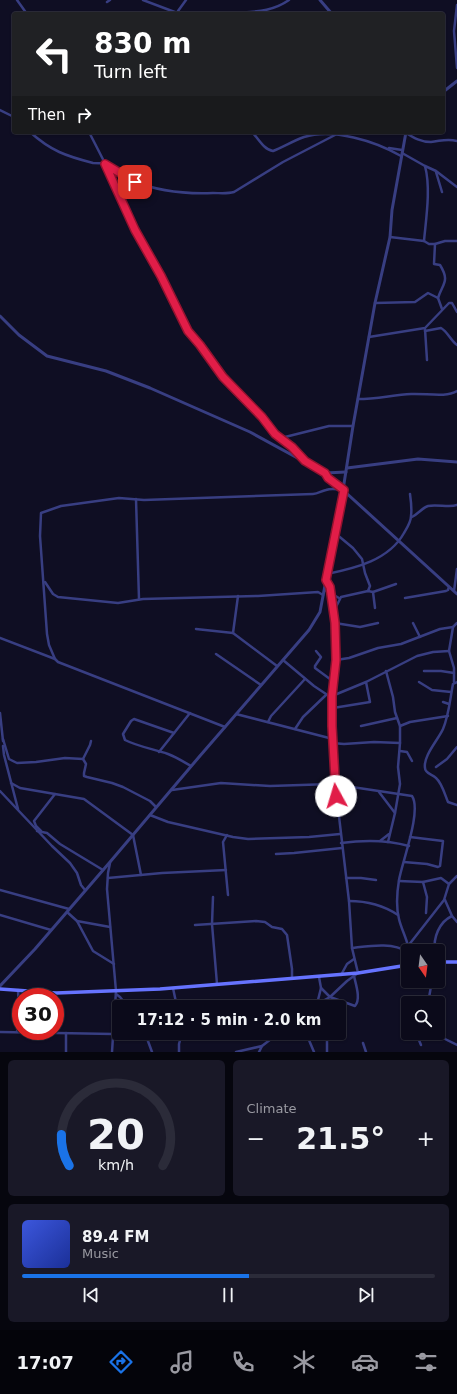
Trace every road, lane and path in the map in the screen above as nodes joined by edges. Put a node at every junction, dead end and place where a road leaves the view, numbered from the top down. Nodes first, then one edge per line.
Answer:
1 (17, 0) edge
2 (143, 0) edge
3 (186, 0) edge
4 (289, 0) edge
5 (320, 0) edge
6 (457, 5) edge
7 (25, 12) edge
8 (174, 12) edge
9 (178, 12) edge
10 (253, 12) edge
11 (330, 12) edge
12 (457, 68) edge
13 (457, 81) edge
14 (445, 90) edge
15 (0, 110) edge
16 (12, 116) edge
17 (32, 134) edge
18 (90, 134) edge
19 (254, 134) edge
20 (323, 134) edge
21 (323, 134) edge
22 (406, 134) edge
23 (408, 134) edge
24 (335, 136) junction
25 (457, 140) edge
26 (389, 148) junction
27 (402, 153) junction
28 (105, 164) junction
29 (425, 166) junction
30 (436, 171) junction
31 (457, 187) edge
32 (442, 192) dead end
33 (390, 237) junction
34 (424, 241) junction
35 (457, 241) edge
36 (435, 244) junction
37 (438, 298) junction
38 (375, 303) junction
39 (442, 310) junction
40 (457, 312) edge
41 (0, 316) edge
42 (425, 330) junction
43 (369, 337) junction
44 (457, 345) edge
45 (427, 360) dead end
46 (457, 391) edge
47 (358, 398) junction
48 (353, 426) junction
49 (280, 438) junction
50 (305, 461) junction
51 (457, 462) edge
52 (347, 468) junction
53 (346, 472) junction
54 (325, 473) junction
55 (344, 490) junction
56 (410, 494) dead end
57 (136, 500) junction
58 (457, 504) edge
59 (412, 516) junction
60 (336, 533) junction
61 (399, 542) junction
62 (363, 565) junction
63 (457, 570) edge
64 (327, 574) junction
65 (326, 580) junction
66 (44, 581) junction
67 (396, 584) dead end
68 (449, 587) junction
69 (325, 590) junction
70 (368, 591) junction
71 (454, 591) junction
72 (373, 592) junction
73 (332, 594) junction
74 (457, 594) edge
75 (324, 595) junction
76 (238, 596) junction
77 (339, 598) junction
78 (405, 598) dead end
79 (139, 599) junction
80 (375, 608) dead end
81 (334, 611) junction
82 (378, 622) dead end
83 (335, 623) junction
84 (413, 623) dead end
85 (457, 623) edge
86 (453, 627) junction
87 (196, 629) dead end
88 (233, 633) junction
89 (420, 637) junction
90 (0, 638) edge
91 (316, 651) dead end
92 (449, 651) junction
93 (216, 654) dead end
94 (55, 659) junction
95 (283, 660) junction
96 (336, 660) junction
97 (277, 666) junction
98 (386, 671) junction
99 (424, 671) dead end
100 (454, 673) junction
101 (305, 679) junction
102 (334, 682) junction
103 (366, 682) junction
104 (419, 682) dead end
105 (456, 682) edge
106 (261, 685) junction
107 (451, 692) junction
108 (326, 695) junction
109 (332, 697) junction
110 (443, 702) dead end
111 (449, 704) junction
112 (333, 708) junction
113 (0, 713) edge
114 (190, 713) junction
115 (236, 714) junction
116 (448, 716) junction
117 (397, 718) junction
118 (268, 722) junction
119 (361, 726) dead end
120 (400, 726) junction
121 (225, 727) junction
122 (295, 729) junction
123 (174, 733) junction
124 (3, 739) junction
125 (91, 741) dead end
126 (332, 741) junction
127 (400, 743) junction
128 (457, 747) edge
129 (400, 751) junction
130 (159, 752) junction
131 (83, 760) junction
132 (412, 761) dead end
133 (191, 766) junction
134 (436, 767) dead end
135 (11, 783) junction
136 (335, 784) junction
137 (172, 790) junction
138 (0, 791) edge
139 (378, 792) junction
140 (56, 794) junction
141 (399, 794) junction
142 (457, 805) edge
143 (156, 807) junction
144 (18, 811) junction
145 (395, 813) junction
146 (150, 815) junction
147 (37, 830) junction
148 (42, 831) junction
149 (133, 834) junction
150 (340, 834) junction
151 (389, 834) junction
152 (226, 835) junction
153 (410, 837) junction
154 (378, 842) junction
155 (388, 842) junction
156 (341, 843) junction
157 (409, 846) junction
158 (342, 848) junction
159 (276, 854) dead end
160 (110, 862) junction
161 (404, 862) junction
162 (103, 870) junction
163 (226, 870) junction
164 (140, 875) junction
165 (457, 876) edge
166 (108, 878) junction
167 (346, 878) junction
168 (376, 880) dead end
169 (399, 881) junction
170 (423, 882) junction
171 (449, 884) junction
172 (0, 890) edge
173 (85, 890) junction
174 (228, 895) dead end
175 (213, 897) dead end
176 (444, 900) junction
177 (349, 901) junction
178 (68, 910) junction
179 (426, 913) dead end
180 (0, 915) edge
181 (398, 915) junction
182 (452, 916) junction
183 (77, 920) junction
184 (457, 922) edge
185 (212, 924) junction
186 (195, 925) dead end
187 (110, 927) junction
188 (50, 930) junction
189 (407, 944) edge
190 (410, 944) edge
191 (435, 944) edge
192 (352, 948) junction
193 (401, 950) edge
194 (354, 959) junction
195 (445, 962) edge
196 (457, 962) edge
197 (114, 964) junction
198 (401, 965) edge
199 (358, 973) junction
200 (341, 975) junction
201 (354, 976) junction
202 (319, 977) junction
203 (292, 978) junction
204 (217, 985) junction
205 (0, 988) edge
206 (173, 988) junction
207 (321, 988) junction
208 (12, 989) edge
209 (64, 993) edge
210 (116, 993) junction
211 (330, 997) junction
212 (115, 1000) edge
213 (122, 1000) edge
214 (176, 1000) edge
215 (318, 1000) edge
216 (324, 1000) edge
217 (0, 1032) edge
218 (12, 1032) edge
219 (66, 1033) joint
220 (112, 1034) edge
221 (445, 1039) edge
222 (113, 1040) edge
223 (148, 1040) edge
224 (180, 1040) edge
225 (270, 1040) edge
226 (309, 1040) edge
227 (326, 1040) edge
228 (419, 1040) edge
229 (363, 1043) dead end
230 (421, 1045) dead end
231 (457, 1045) edge
232 (262, 1046) junction
233 (66, 1052) edge
234 (112, 1052) edge
235 (152, 1052) edge
236 (179, 1052) edge
237 (236, 1052) edge
238 (259, 1052) edge
239 (314, 1052) edge
240 (327, 1052) edge
241 (366, 1052) edge

1 - 7 street
2 - 8 street
3 - 9 street
4 - 10 street
5 - 11 street
6 - 12 street
13 - 14 street
15 - 16 street
17 - 28 street
18 - 28 street
19 - 20 street
21 - 24 street
22 - 27 street
23 - 25 street
24 - 26 street
24 - 28 street
26 - 27 street
26 - 27 street
27 - 29 street
27 - 33 street
28 - 49 street
29 - 30 street
29 - 34 street
30 - 31 street
30 - 32 street
33 - 34 street
33 - 38 street
34 - 36 street
35 - 36 street
36 - 37 street
37 - 38 street
37 - 39 street
38 - 43 street
39 - 40 street
39 - 42 street
41 - 50 street
42 - 43 street
42 - 44 street
42 - 45 street
43 - 47 street
46 - 47 street
47 - 48 street
48 - 49 street
48 - 52 street
49 - 50 street
50 - 54 street
51 - 52 street
52 - 53 street
53 - 54 street
53 - 55 street
54 - 55 street
55 - 57 street
55 - 60 street
55 - 61 street
56 - 59 street
57 - 66 street
57 - 79 street
58 - 59 street
59 - 61 street
60 - 62 street
60 - 64 street
61 - 62 street
61 - 68 street
62 - 64 street
62 - 70 street
63 - 71 street
64 - 65 street
65 - 69 street
65 - 73 street
66 - 79 street
66 - 94 street
67 - 72 street
68 - 71 street
68 - 78 street
69 - 73 street
69 - 75 street
70 - 72 street
70 - 77 street
71 - 74 street
72 - 80 street
73 - 77 street
73 - 81 street
75 - 76 street
75 - 95 street
76 - 79 street
76 - 88 street
77 - 81 street
81 - 83 street
82 - 83 street
83 - 96 street
84 - 89 street
85 - 86 street
86 - 89 street
86 - 92 street
87 - 88 street
88 - 97 street
89 - 96 street
90 - 94 street
91 - 102 street
92 - 98 street
92 - 100 street
93 - 106 street
94 - 114 street
95 - 97 street
95 - 101 street
96 - 102 street
97 - 106 street
98 - 103 street
98 - 117 street
99 - 100 street
100 - 105 street
101 - 108 street
101 - 118 street
102 - 109 street
103 - 109 street
103 - 112 street
104 - 107 street
105 - 107 street
106 - 115 street
107 - 111 street
108 - 109 street
108 - 122 street
109 - 112 street
110 - 111 street
111 - 116 street
112 - 126 street
113 - 124 street
114 - 121 street
114 - 123 street
115 - 118 street
115 - 121 street
116 - 120 street
116 - 142 street
117 - 119 street
117 - 120 street
118 - 122 street
120 - 127 street
121 - 133 street
122 - 126 street
123 - 130 street
123 - 130 street
124 - 131 street
124 - 135 street
125 - 131 street
126 - 127 street
126 - 136 street
127 - 129 street
128 - 134 street
129 - 132 street
129 - 141 street
130 - 133 street
131 - 143 street
133 - 137 street
135 - 140 street
135 - 144 street
136 - 137 street
136 - 139 street
136 - 150 street
137 - 143 street
138 - 144 street
139 - 141 street
139 - 145 street
140 - 148 street
140 - 149 street
141 - 145 street
141 - 153 street
143 - 146 street
144 - 147 street
145 - 151 street
146 - 149 street
146 - 152 street
147 - 148 street
147 - 173 street
148 - 162 street
149 - 160 street
149 - 164 street
150 - 152 street
150 - 156 street
151 - 154 street
151 - 155 street
152 - 163 street
153 - 157 street
153 - 161 street
154 - 155 street
154 - 156 street
155 - 157 street
156 - 158 street
157 - 161 street
158 - 159 street
158 - 167 street
160 - 162 street
160 - 166 street
161 - 169 street
162 - 173 street
163 - 164 street
163 - 174 street
164 - 166 street
165 - 171 street
166 - 187 street
167 - 168 street
167 - 177 street
169 - 170 street
169 - 181 street
170 - 171 street
170 - 179 street
171 - 176 street
172 - 178 street
173 - 178 street
175 - 185 street
176 - 182 street
176 - 190 street
177 - 181 street
177 - 192 street
178 - 183 street
178 - 188 street
180 - 188 street
181 - 189 street
182 - 184 street
182 - 191 street
183 - 187 street
183 - 197 street
185 - 186 street
185 - 203 street
185 - 204 street
187 - 197 street
188 - 205 street
192 - 193 street
192 - 194 street
194 - 199 street
194 - 200 street
195 - 196 main road
197 - 210 street
198 - 199 main road
199 - 200 main road
199 - 201 street
200 - 202 main road
201 - 211 street
201 - 211 street
202 - 203 main road
202 - 207 street
203 - 204 main road
204 - 206 main road
205 - 208 main road
206 - 210 main road
206 - 214 street
207 - 211 street
207 - 215 street
209 - 210 main road
210 - 212 street
210 - 213 street
211 - 216 street
217 - 218 street
219 - 220 street
219 - 233 street
221 - 231 street
222 - 234 street
223 - 235 street
224 - 236 street
225 - 232 street
226 - 239 street
227 - 240 street
228 - 230 street
229 - 241 street
232 - 237 street
232 - 238 street

